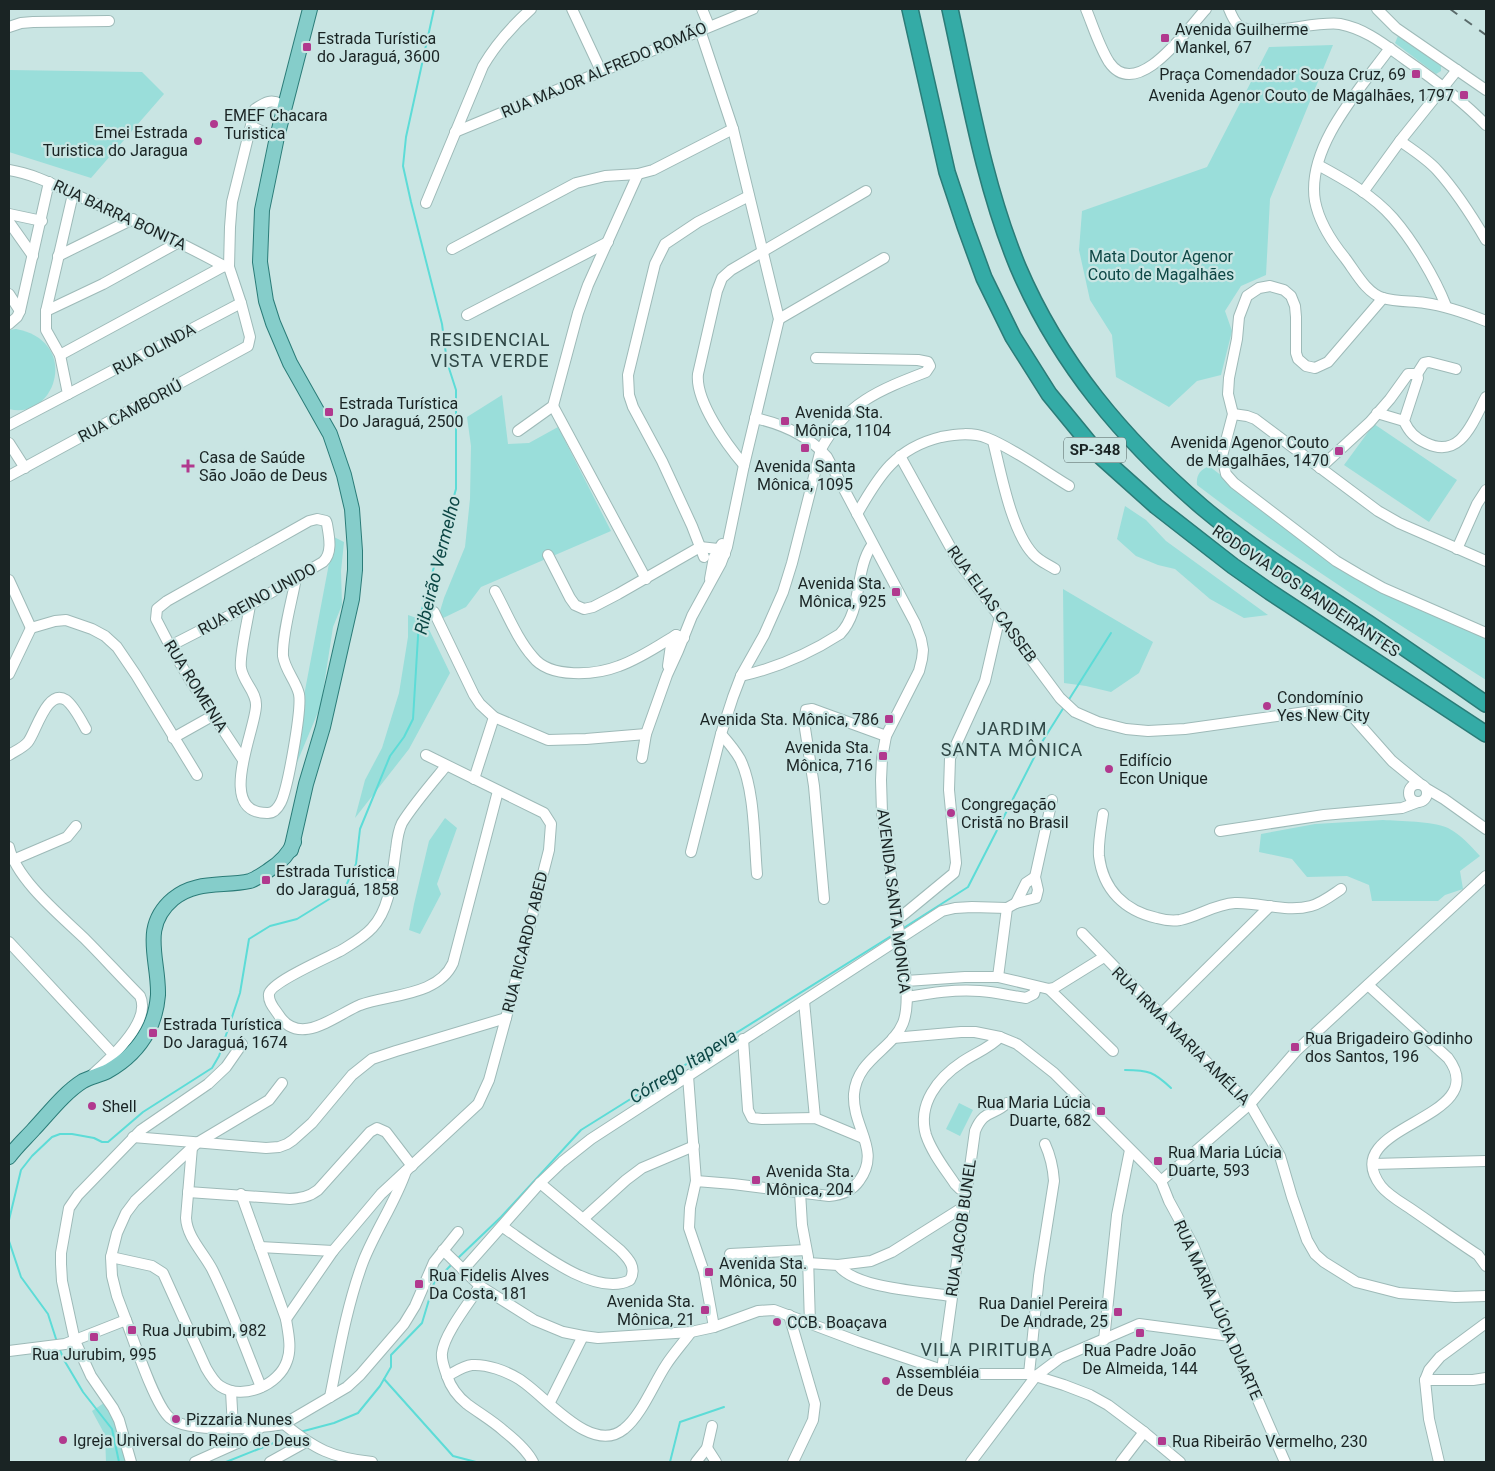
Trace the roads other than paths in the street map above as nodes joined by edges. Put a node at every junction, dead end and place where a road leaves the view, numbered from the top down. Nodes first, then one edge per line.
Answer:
1 (304, 9) edge
2 (310, 9) edge
3 (531, 9) edge
4 (572, 9) edge
5 (702, 9) edge
6 (753, 9) edge
7 (910, 9) edge
8 (950, 9) edge
9 (1086, 9) edge
10 (1206, 9) edge
11 (1229, 9) edge
12 (1377, 9) edge
13 (109, 21) dead end
14 (9, 27) edge
15 (705, 28) junction
16 (1396, 28) junction
17 (1386, 46) junction
18 (1457, 70) junction
19 (601, 71) junction
20 (1444, 86) junction
21 (1486, 90) edge
22 (280, 108) junction
23 (1486, 124) edge
24 (251, 126) junction
25 (733, 129) junction
26 (455, 132) junction
27 (273, 136) junction
28 (1400, 142) junction
29 (1318, 165) junction
30 (9, 170) edge
31 (638, 174) junction
32 (50, 182) junction
33 (866, 191) dead end
34 (1363, 192) junction
35 (73, 194) junction
36 (749, 196) junction
37 (426, 202) dead end
38 (9, 214) edge
39 (133, 219) junction
40 (42, 220) junction
41 (9, 222) edge
42 (1486, 240) edge
43 (179, 242) junction
44 (608, 242) junction
45 (452, 249) dead end
46 (763, 252) junction
47 (33, 256) junction
48 (58, 256) junction
49 (884, 258) dead end
50 (226, 267) junction
51 (9, 294) edge
52 (1383, 298) junction
53 (241, 303) junction
54 (1446, 306) junction
55 (20, 311) junction
56 (46, 311) junction
57 (467, 315) dead end
58 (779, 319) junction
59 (1486, 321) edge
60 (9, 324) edge
61 (60, 355) junction
62 (816, 358) dead end
63 (1456, 369) dead end
64 (1417, 374) junction
65 (68, 394) junction
66 (1486, 397) edge
67 (553, 406) junction
68 (1233, 414) junction
69 (1377, 414) junction
70 (755, 418) junction
71 (1404, 421) junction
72 (9, 425) edge
73 (518, 430) dead end
74 (993, 441) junction
75 (9, 443) edge
76 (821, 449) junction
77 (900, 456) junction
78 (744, 465) junction
79 (25, 468) junction
80 (1320, 468) junction
81 (9, 476) edge
82 (1069, 486) dead end
83 (1486, 490) edge
84 (857, 514) junction
85 (872, 545) junction
86 (700, 547) junction
87 (1457, 549) junction
88 (548, 555) dead end
89 (685, 557) junction
90 (716, 557) junction
91 (1486, 561) edge
92 (1056, 568) dead end
93 (296, 578) junction
94 (646, 579) junction
95 (9, 580) edge
96 (496, 591) dead end
97 (250, 605) junction
98 (156, 609) joint
99 (434, 612) dead end
100 (1000, 616) junction
101 (31, 628) junction
102 (1486, 633) edge
103 (680, 637) junction
104 (170, 646) junction
105 (674, 651) junction
106 (646, 652) junction
107 (9, 674) edge
108 (741, 676) junction
109 (1486, 704) edge
110 (214, 715) junction
111 (494, 717) junction
112 (86, 729) dead end
113 (646, 734) junction
114 (721, 734) junction
115 (1486, 734) edge
116 (886, 736) junction
117 (173, 738) junction
118 (426, 755) dead end
119 (9, 756) edge
120 (642, 758) dead end
121 (243, 760) junction
122 (446, 766) junction
123 (197, 775) dead end
124 (474, 779) junction
125 (1416, 788) junction
126 (498, 791) junction
127 (1052, 800) dead end
128 (1421, 802) junction
129 (1448, 802) junction
130 (1398, 808) junction
131 (1102, 814) dead end
132 (76, 826) dead end
133 (1486, 829) edge
134 (1220, 831) dead end
135 (9, 847) edge
136 (691, 852) dead end
137 (12, 860) junction
138 (757, 874) dead end
139 (1486, 876) edge
140 (1035, 877) junction
141 (1341, 889) dead end
142 (824, 899) dead end
143 (1016, 902) junction
144 (1270, 906) junction
145 (1007, 908) junction
146 (898, 930) junction
147 (1082, 933) dead end
148 (9, 942) edge
149 (1104, 956) junction
150 (998, 977) junction
151 (906, 981) junction
152 (1368, 985) junction
153 (1036, 988) junction
154 (1049, 989) junction
155 (906, 997) junction
156 (804, 1001) junction
157 (1160, 1015) junction
158 (506, 1018) junction
159 (1000, 1037) junction
160 (893, 1038) junction
161 (743, 1039) junction
162 (242, 1044) dead end
163 (1113, 1051) dead end
164 (114, 1055) junction
165 (109, 1070) junction
166 (688, 1076) junction
167 (83, 1081) junction
168 (282, 1083) dead end
169 (1007, 1103) dead end
170 (1250, 1104) junction
171 (815, 1118) junction
172 (133, 1138) junction
173 (862, 1138) junction
174 (1044, 1144) dead end
175 (195, 1145) junction
176 (694, 1146) junction
177 (1130, 1150) junction
178 (9, 1154) edge
179 (1486, 1161) edge
180 (1373, 1164) junction
181 (409, 1168) junction
182 (696, 1181) junction
183 (1161, 1181) junction
184 (540, 1183) junction
185 (188, 1192) junction
186 (800, 1192) junction
187 (966, 1192) junction
188 (240, 1194) junction
189 (964, 1206) junction
190 (584, 1219) junction
191 (503, 1227) junction
192 (458, 1232) dead end
193 (260, 1247) junction
194 (443, 1250) junction
195 (806, 1250) junction
196 (333, 1252) junction
197 (730, 1254) dead end
198 (111, 1257) junction
199 (808, 1263) junction
200 (838, 1265) junction
201 (1486, 1266) edge
202 (463, 1270) junction
203 (480, 1286) junction
204 (951, 1296) junction
205 (1486, 1296) edge
206 (789, 1315) junction
207 (286, 1319) junction
208 (126, 1320) junction
209 (1486, 1323) edge
210 (810, 1324) junction
211 (714, 1327) junction
212 (691, 1332) junction
213 (583, 1336) junction
214 (1230, 1336) junction
215 (1104, 1340) junction
216 (70, 1342) junction
217 (9, 1351) edge
218 (942, 1370) junction
219 (1032, 1375) junction
220 (447, 1376) junction
221 (1486, 1378) edge
222 (1425, 1380) junction
223 (261, 1387) junction
224 (231, 1391) junction
225 (330, 1397) junction
226 (550, 1402) junction
227 (284, 1424) junction
228 (712, 1426) dead end
229 (233, 1428) junction
230 (260, 1428) junction
231 (1144, 1432) junction
232 (306, 1442) junction
233 (707, 1448) junction
234 (285, 1459) edge
235 (131, 1462) edge
236 (195, 1462) edge
237 (270, 1462) edge
238 (372, 1462) edge
239 (533, 1462) edge
240 (696, 1462) edge
241 (716, 1462) edge
242 (793, 1462) edge
243 (971, 1462) edge
244 (1121, 1462) edge
245 (1180, 1462) edge
246 (1285, 1462) edge
247 (1439, 1462) edge

1 - 22 main road
2 - 22 main road
3 - 26 street
4 - 19 street
5 - 15 street
6 - 15 street, RUA MAJOR ALFREDO ROMÃO
7 - 115 highway, RODOVIA DOS BANDEIRANTES / SP-348
8 - 109 highway, RODOVIA DOS BANDEIRANTES / SP-348
9 - 10 street
11 - 17 street
12 - 16 street
13 - 14 street
15 - 19 street, RUA MAJOR ALFREDO ROMÃO
15 - 25 street
16 - 17 street
16 - 18 street
17 - 20 street
17 - 29 street
18 - 20 street
18 - 21 street
19 - 26 street, RUA MAJOR ALFREDO ROMÃO
20 - 23 street
20 - 28 street
22 - 24 street
22 - 27 main road
24 - 27 street
24 - 50 street
25 - 31 street
25 - 36 street
26 - 37 street
27 - 165 main road
28 - 34 street
28 - 42 street
29 - 34 street
29 - 52 street
30 - 32 street, RUA BARRA BONITA
31 - 44 street
31 - 45 street
32 - 35 street, RUA BARRA BONITA
32 - 40 street
33 - 46 street
34 - 54 street
35 - 39 street, RUA BARRA BONITA
35 - 48 street
36 - 46 street
36 - 86 street
38 - 40 street
39 - 43 street, RUA BARRA BONITA
39 - 48 street
40 - 47 street
41 - 47 street
43 - 50 street, RUA BARRA BONITA
43 - 56 street
44 - 57 street
44 - 67 street
46 - 58 street
46 - 78 street
47 - 55 street
48 - 56 street
49 - 58 street
50 - 53 street
50 - 61 street
51 - 55 street
52 - 54 street
52 - 68 street
53 - 65 street, RUA OLINDA
53 - 79 street, RUA CAMBORIÚ
54 - 59 street
55 - 60 street
56 - 61 street
58 - 70 street
61 - 65 street
62 - 76 street
63 - 64 street
64 - 69 street
64 - 71 street
65 - 72 street, RUA OLINDA
66 - 71 street
67 - 73 street
67 - 94 street
68 - 80 street
68 - 102 street
69 - 71 street
69 - 80 street
70 - 76 street, AVENIDA SANTA MONICA
70 - 78 street
74 - 77 street
74 - 82 street
74 - 92 street
75 - 79 street
76 - 84 street, AVENIDA SANTA MONICA
76 - 108 street
77 - 84 street
77 - 100 street, RUA ELIAS CASSEB
78 - 90 street
79 - 81 street, RUA CAMBORIÚ
80 - 87 street
83 - 87 street
84 - 85 street, AVENIDA SANTA MONICA
85 - 108 street
85 - 116 street, AVENIDA SANTA MONICA
86 - 89 street
86 - 90 street
86 - 90 street
87 - 91 street
88 - 94 street
89 - 90 street
89 - 94 street
90 - 103 street
93 - 97 street, RUA REINO UNIDO
93 - 98 street, RUA REINO UNIDO
93 - 121 street
95 - 101 street
96 - 106 street
97 - 104 street, RUA REINO UNIDO
97 - 121 street
98 - 104 street, RUA ROMENIA
99 - 111 street
100 - 125 street, RUA ELIAS CASSEB
100 - 146 street
101 - 107 street
101 - 117 street
103 - 105 street
103 - 106 street
104 - 110 street, RUA ROMENIA
105 - 106 street
105 - 113 street
108 - 114 street
110 - 117 street
110 - 121 street, RUA ROMENIA
111 - 113 street
111 - 124 street
112 - 119 street
113 - 120 street
114 - 136 street
114 - 138 street
116 - 142 street
116 - 146 street, AVENIDA SANTA MONICA
117 - 123 street
118 - 122 street, RUA RICARDO ABED
122 - 124 street, RUA RICARDO ABED
122 - 126 street
124 - 126 street, RUA RICARDO ABED
125 - 128 street
125 - 128 street
125 - 129 street
125 - 130 street
126 - 158 street, RUA RICARDO ABED
127 - 140 street
128 - 129 street
128 - 130 street
129 - 133 street
130 - 134 street
131 - 144 street
132 - 137 street
135 - 137 street
137 - 164 street
139 - 152 street
140 - 143 street
140 - 143 street
141 - 144 street
143 - 145 street
144 - 157 street
145 - 146 street
145 - 150 street
146 - 151 street, AVENIDA SANTA MONICA
146 - 156 street
147 - 149 street, RUA IRMA MARIA AMÉLIA
148 - 164 street
149 - 154 street
149 - 157 street, RUA IRMA MARIA AMÉLIA
150 - 151 street
150 - 153 street
151 - 155 street, AVENIDA SANTA MONICA
152 - 170 street
152 - 180 street
153 - 154 street
153 - 155 street
154 - 163 street
155 - 160 street, AVENIDA SANTA MONICA
156 - 161 street
156 - 171 street
157 - 170 street, RUA IRMA MARIA AMÉLIA
158 - 175 street
158 - 181 street, RUA RICARDO ABED
159 - 160 street, RUA MARIA LÚCIA DUARTE
159 - 177 street, RUA MARIA LÚCIA DUARTE
159 - 187 street
160 - 173 street, AVENIDA SANTA MONICA
161 - 166 street
161 - 171 street
162 - 172 street
164 - 165 street
164 - 167 street
165 - 167 main road
166 - 176 street
166 - 184 street
167 - 178 main road
168 - 175 street
169 - 187 street, RUA JACOB BUNEL
170 - 183 street
170 - 205 street, RUA IRMA MARIA AMÉLIA
171 - 173 street
172 - 175 street
172 - 216 street
173 - 186 street, AVENIDA SANTA MONICA
174 - 219 street
175 - 185 street
175 - 198 street
176 - 182 street
176 - 190 street
177 - 183 street, RUA MARIA LÚCIA DUARTE
177 - 215 street
179 - 180 street
180 - 201 street
181 - 188 street
181 - 196 street, RUA RICARDO ABED
181 - 225 street
182 - 186 street, AVENIDA SANTA MONICA
182 - 211 street
183 - 214 street, RUA MARIA LÚCIA DUARTE
184 - 190 street
184 - 191 street
185 - 188 street
185 - 223 street
186 - 195 street
187 - 189 street, RUA JACOB BUNEL
188 - 193 street
189 - 200 street
189 - 204 street, RUA JACOB BUNEL
190 - 191 street
191 - 202 street
192 - 194 street
193 - 196 street
193 - 207 street
194 - 202 street
194 - 225 street
195 - 197 street
195 - 199 street
196 - 207 street, RUA RICARDO ABED
198 - 208 street
198 - 224 street
199 - 200 street
199 - 210 street
200 - 204 street
202 - 203 street
203 - 213 street
203 - 220 street
204 - 218 street, RUA JACOB BUNEL
206 - 210 street
206 - 211 street
206 - 242 street
207 - 223 street
208 - 216 street
208 - 229 street
209 - 222 street
210 - 218 street
211 - 212 street
212 - 213 street
212 - 226 street
213 - 226 street
214 - 215 street
214 - 246 street, RUA MARIA LÚCIA DUARTE
215 - 219 street
216 - 217 street
216 - 235 street
218 - 219 street
219 - 231 street
219 - 243 street
220 - 226 street
220 - 239 street
221 - 222 street
222 - 247 street
223 - 224 street
224 - 229 street
225 - 227 street
227 - 230 street
227 - 232 street
228 - 233 street
229 - 230 street
230 - 236 street
231 - 244 street
231 - 245 street
232 - 234 street
232 - 238 street
233 - 240 street
233 - 241 street
234 - 237 street

